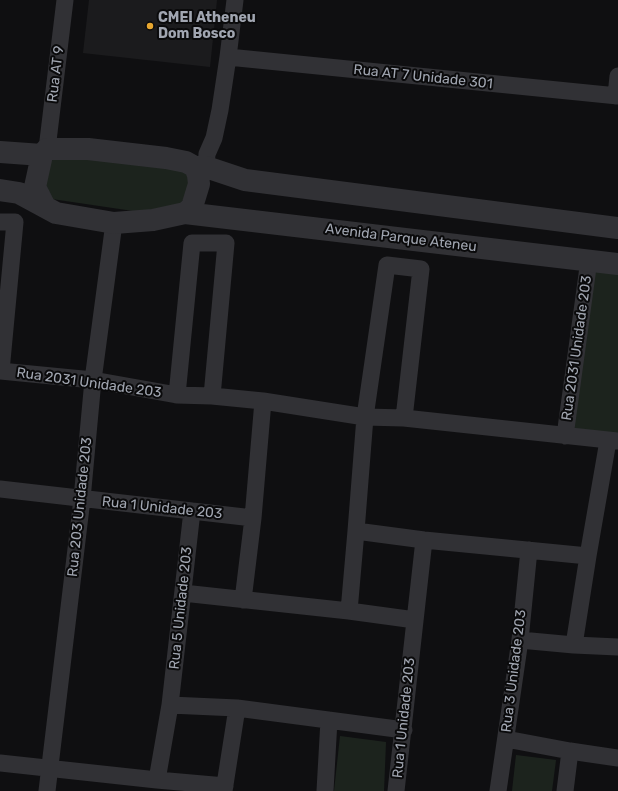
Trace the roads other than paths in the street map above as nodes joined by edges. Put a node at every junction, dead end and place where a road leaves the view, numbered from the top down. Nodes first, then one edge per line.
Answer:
1 (65, 0) edge
2 (235, 0) edge
3 (228, 57) junction
4 (618, 76) edge
5 (617, 96) edge
6 (0, 152) edge
7 (45, 152) junction
8 (200, 167) junction
9 (0, 190) edge
10 (45, 207) junction
11 (185, 214) junction
12 (0, 222) edge
13 (114, 223) junction
14 (618, 228) edge
15 (589, 260) junction
16 (618, 264) edge
17 (0, 371) edge
18 (93, 380) junction
19 (177, 395) junction
20 (212, 396) junction
21 (263, 402) junction
22 (364, 418) junction
23 (404, 418) junction
24 (565, 436) junction
25 (613, 441) edge
26 (0, 489) edge
27 (82, 499) junction
28 (192, 511) junction
29 (253, 518) junction
30 (356, 531) junction
31 (424, 540) junction
32 (528, 550) junction
33 (588, 556) junction
34 (183, 593) junction
35 (242, 600) junction
36 (348, 611) junction
37 (415, 620) junction
38 (520, 640) junction
39 (574, 645) junction
40 (618, 647) edge
41 (170, 705) junction
42 (237, 708) junction
43 (328, 720) junction
44 (404, 730) junction
45 (506, 739) junction
46 (570, 751) junction
47 (618, 758) edge
48 (0, 763) edge
49 (51, 768) junction
50 (157, 780) junction
51 (224, 789) edge
52 (47, 791) edge
53 (325, 791) edge
54 (396, 791) edge
55 (498, 791) edge
56 (565, 791) edge

1 - 7 street, Rua AT 9
2 - 3 street
3 - 5 street, Rua AT 7 Unidade 301
3 - 8 street
4 - 5 street
6 - 7 street
7 - 8 street
7 - 10 street
8 - 11 street
8 - 14 street
9 - 10 street
10 - 13 street, Avenida Parque Ateneu
11 - 13 street, Avenida Parque Ateneu
11 - 15 street, Avenida Parque Ateneu
12 - 17 street
13 - 18 street, Rua 203 Unidade 203
15 - 16 street, Avenida Parque Ateneu
15 - 24 street, Rua 2031 Unidade 203
17 - 18 street, Rua 2031 Unidade 203
18 - 19 street, Rua 2031 Unidade 203
18 - 27 street, Rua 203 Unidade 203
19 - 20 street, Rua 2031 Unidade 203
19 - 20 street, Rua 2031 Unidade 203
20 - 21 street, Rua 2031 Unidade 203
21 - 22 street, Rua 2031 Unidade 203
21 - 29 street
22 - 23 street, Rua 2031 Unidade 203
22 - 23 street
22 - 30 street
23 - 24 street, Rua 2031 Unidade 203
24 - 25 street, Rua 2031 Unidade 203
25 - 33 street
26 - 27 street, Rua 1 Unidade 203
27 - 28 street, Rua 1 Unidade 203
27 - 49 street, Rua 203 Unidade 203
28 - 29 street, Rua 1 Unidade 203
28 - 34 street, Rua 5 Unidade 203
29 - 35 street
30 - 31 street
30 - 36 street
31 - 32 street
31 - 37 street, Rua 1 Unidade 203
32 - 33 street
32 - 38 street, Rua 3 Unidade 203
33 - 39 street
34 - 35 street
34 - 41 street, Rua 5 Unidade 203
35 - 36 street
36 - 37 street
37 - 44 street, Rua 1 Unidade 203
38 - 39 street
38 - 45 street, Rua 3 Unidade 203
39 - 40 street
41 - 42 street
41 - 50 street, Rua 5 Unidade 203
42 - 43 street
42 - 51 street
43 - 44 street
43 - 53 street
44 - 54 street, Rua 1 Unidade 203
45 - 46 street
45 - 55 street, Rua 3 Unidade 203
46 - 47 street
46 - 56 street
48 - 49 street
49 - 50 street
49 - 52 street, Rua 203 Unidade 203
50 - 51 street

